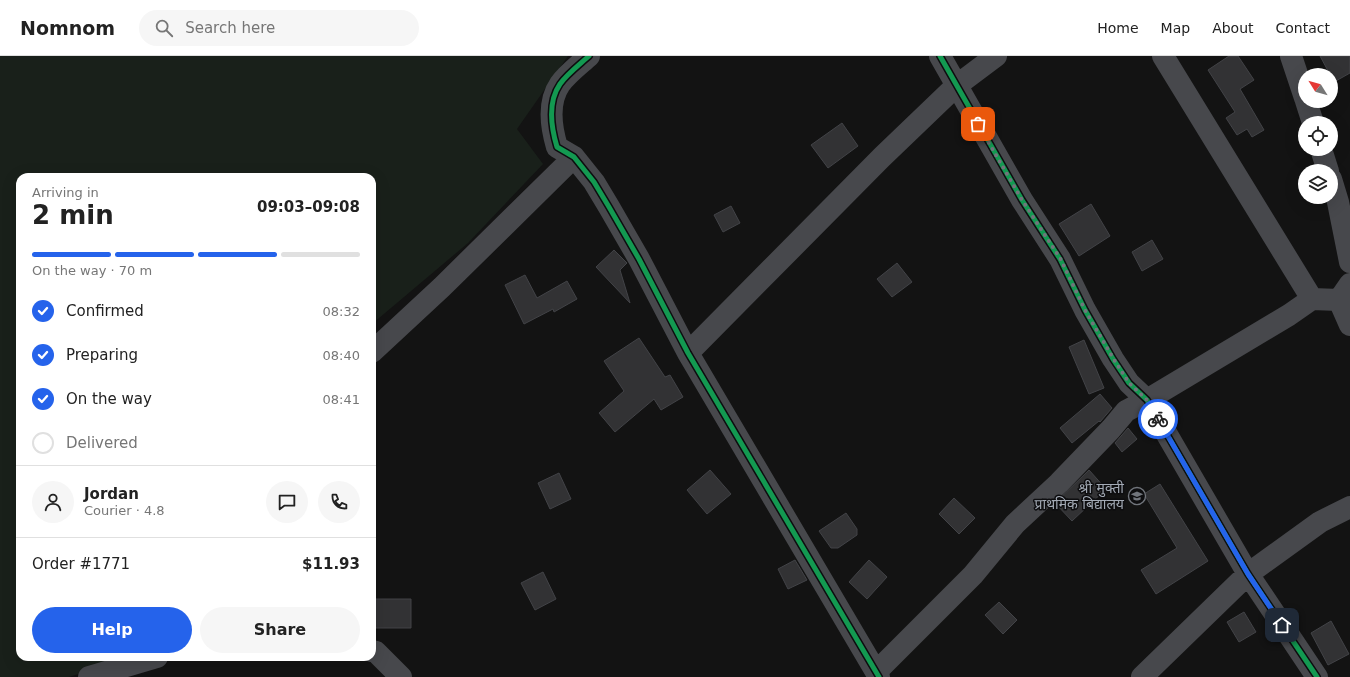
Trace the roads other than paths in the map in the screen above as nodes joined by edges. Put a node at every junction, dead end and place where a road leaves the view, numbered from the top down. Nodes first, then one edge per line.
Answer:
1 (588, 56) edge
2 (940, 56) edge
3 (996, 56) edge
4 (1163, 56) edge
5 (1291, 56) edge
6 (1298, 78) edge
7 (956, 86) junction
8 (574, 157) junction
9 (1338, 202) edge
10 (1350, 262) edge
11 (1344, 292) edge
12 (1312, 299) junction
13 (1350, 325) edge
14 (376, 348) edge
15 (688, 352) junction
16 (1147, 400) junction
17 (1350, 507) edge
18 (1248, 574) junction
19 (376, 652) edge
20 (143, 661) edge
21 (878, 675) edge
22 (89, 677) edge
23 (401, 677) edge
24 (1142, 677) edge
25 (1317, 677) edge

1 - 8 street
2 - 7 street
3 - 7 street
4 - 12 street
5 - 6 street
7 - 15 street
7 - 16 street
8 - 14 street
8 - 15 street
9 - 10 street
11 - 12 street
11 - 13 street
12 - 16 street
15 - 21 street
16 - 18 street
16 - 21 street
17 - 18 street
18 - 24 street
18 - 25 street
19 - 23 street
20 - 22 street

